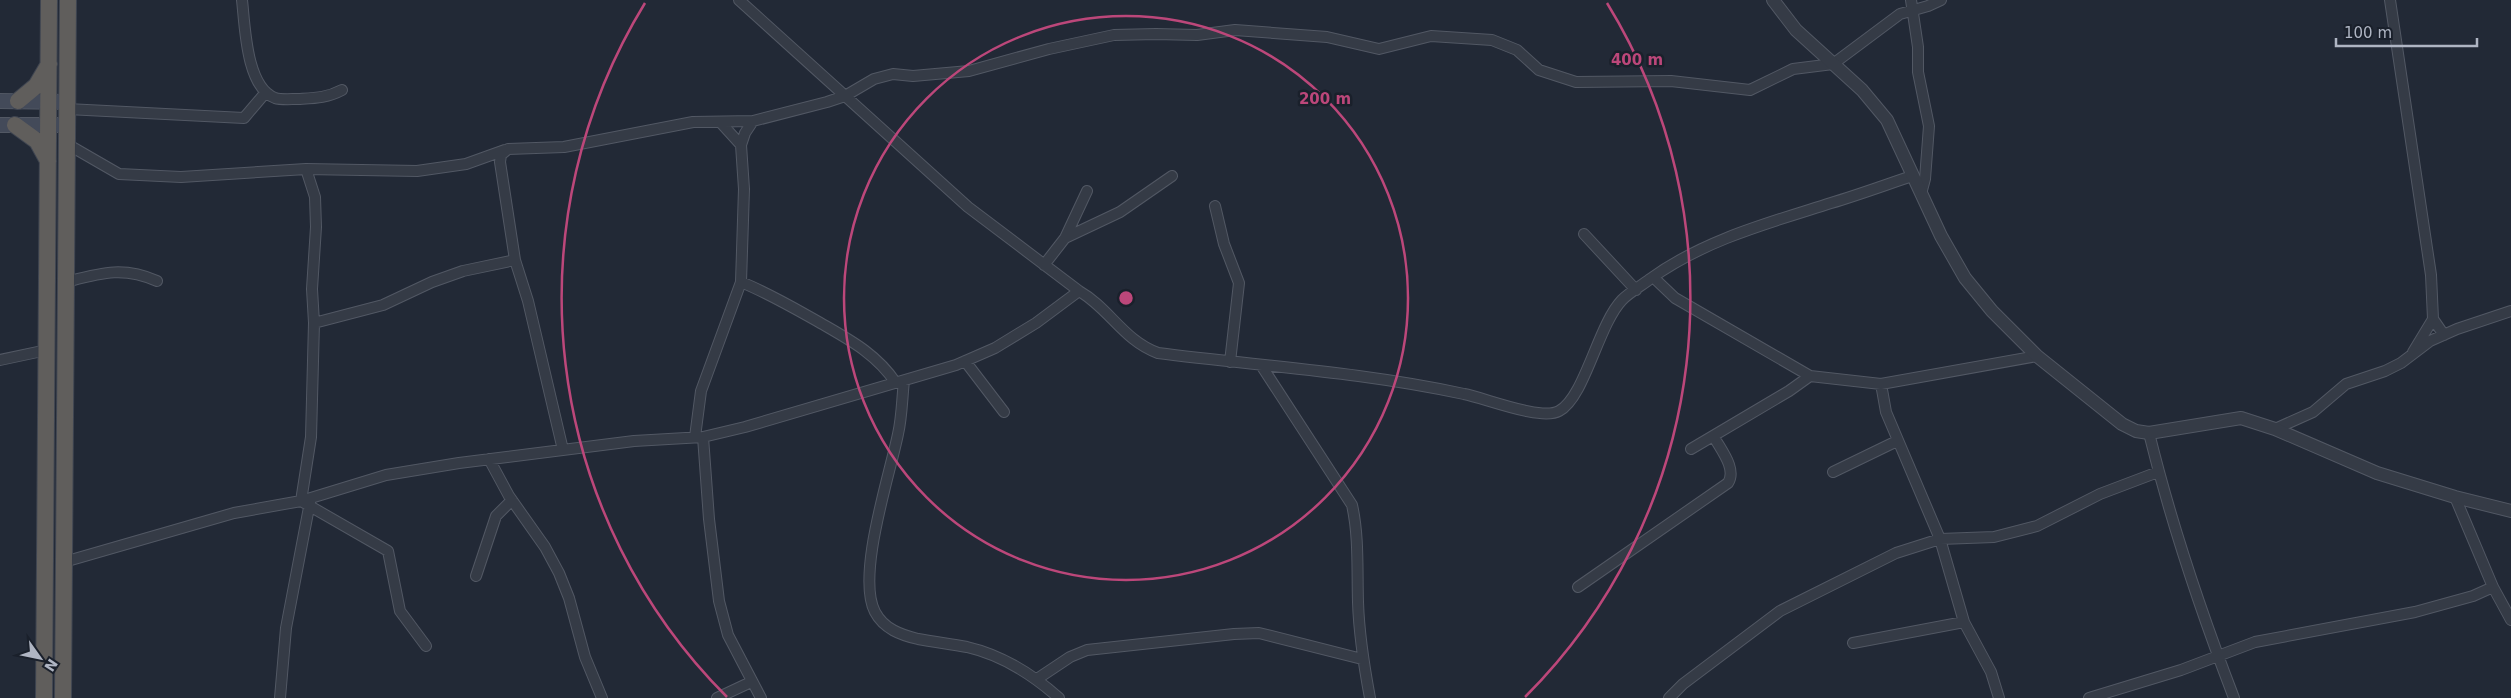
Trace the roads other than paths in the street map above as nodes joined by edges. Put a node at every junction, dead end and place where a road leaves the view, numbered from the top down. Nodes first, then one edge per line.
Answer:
1 (50, 0) edge
2 (68, 0) edge
3 (242, 0) edge
4 (740, 0) edge
5 (1773, 0) edge
6 (1940, 0) edge
7 (2390, 0) edge
8 (1912, 5) edge
9 (49, 64) junction
10 (1833, 64) junction
11 (342, 90) dead end
12 (266, 92) junction
13 (844, 96) junction
14 (0, 101) edge
15 (18, 101) junction
16 (49, 101) junction
17 (67, 112) junction
18 (753, 121) junction
19 (720, 123) junction
20 (8, 125) edge
21 (50, 125) junction
22 (67, 144) junction
23 (741, 145) junction
24 (508, 149) junction
25 (50, 164) junction
26 (306, 169) junction
27 (1172, 176) dead end
28 (1912, 176) junction
29 (1087, 191) dead end
30 (1920, 194) junction
31 (1215, 206) dead end
32 (1584, 234) dead end
33 (1065, 238) junction
34 (515, 260) junction
35 (1044, 265) junction
36 (1653, 277) junction
37 (158, 281) dead end
38 (66, 282) junction
39 (742, 282) junction
40 (1636, 290) junction
41 (1078, 291) junction
42 (2511, 311) edge
43 (2433, 319) junction
44 (314, 323) junction
45 (2444, 335) junction
46 (47, 350) junction
47 (2411, 355) junction
48 (2037, 356) junction
49 (0, 360) edge
50 (965, 361) junction
51 (1230, 362) junction
52 (1261, 365) junction
53 (1810, 376) junction
54 (900, 382) junction
55 (1881, 384) junction
56 (1004, 412) dead end
57 (2275, 429) junction
58 (2149, 433) junction
59 (1714, 436) junction
60 (699, 437) junction
61 (1898, 441) junction
62 (1691, 449) dead end
63 (563, 450) junction
64 (489, 459) junction
65 (1833, 472) dead end
66 (2158, 472) junction
67 (2456, 497) junction
68 (512, 500) junction
69 (307, 502) junction
70 (2511, 511) edge
71 (1940, 539) junction
72 (64, 562) junction
73 (476, 576) dead end
74 (1578, 587) dead end
75 (2493, 587) junction
76 (2511, 620) edge
77 (1964, 622) junction
78 (1854, 643) dead end
79 (426, 646) dead end
80 (2217, 655) junction
81 (1362, 660) junction
82 (1036, 679) junction
83 (751, 682) junction
84 (44, 698) edge
85 (63, 698) edge
86 (280, 698) edge
87 (602, 698) edge
88 (717, 698) edge
89 (761, 698) edge
90 (1059, 698) edge
91 (1370, 698) edge
92 (1669, 698) edge
93 (1999, 698) edge
94 (2089, 698) edge
95 (2234, 698) edge

1 - 9 highway
2 - 17 highway
3 - 12 street
4 - 13 street
5 - 10 street
6 - 8 street
7 - 43 street
8 - 10 street
8 - 30 street
9 - 15 highway
9 - 16 highway
10 - 13 street
10 - 28 street
11 - 12 street
12 - 17 street
13 - 18 street
13 - 35 street
14 - 15 main road
15 - 16 main road
16 - 17 main road
16 - 21 highway
17 - 21 main road
17 - 22 highway
18 - 19 street
18 - 23 street
19 - 23 street
19 - 24 street
20 - 21 main road
20 - 25 highway
21 - 25 highway
22 - 26 street
22 - 38 highway
23 - 39 street
24 - 26 street
24 - 34 street
25 - 46 highway
26 - 44 street
27 - 33 street
28 - 30 street
28 - 36 street
29 - 33 street
30 - 48 street
31 - 51 street
32 - 40 street
33 - 35 street
34 - 44 street
34 - 63 street
35 - 41 street
36 - 40 street
36 - 53 street
37 - 38 street
38 - 72 highway
39 - 54 street
39 - 60 street
40 - 52 street
41 - 50 street
41 - 51 street
42 - 45 street
43 - 45 street
43 - 47 street
44 - 69 street
45 - 47 street
46 - 49 street
46 - 84 highway
47 - 57 street
48 - 55 street
48 - 58 street
50 - 54 street
50 - 56 street
51 - 52 street
52 - 81 street
53 - 55 street
53 - 59 street
54 - 60 street
54 - 82 street
55 - 61 street
57 - 58 street
57 - 67 street
58 - 66 street
59 - 62 street
59 - 74 street
60 - 63 street
60 - 83 street
61 - 65 street
61 - 71 street
63 - 64 street
64 - 68 street
64 - 69 street
66 - 71 street
66 - 80 street
67 - 70 street
67 - 75 street
68 - 73 street
68 - 87 street
69 - 72 street
69 - 79 street
69 - 86 street
71 - 77 street
71 - 92 street
72 - 85 highway
75 - 76 street
75 - 80 street
77 - 78 street
77 - 93 street
80 - 94 street
80 - 95 street
81 - 82 street
81 - 91 street
82 - 90 street
83 - 88 street
83 - 89 street

